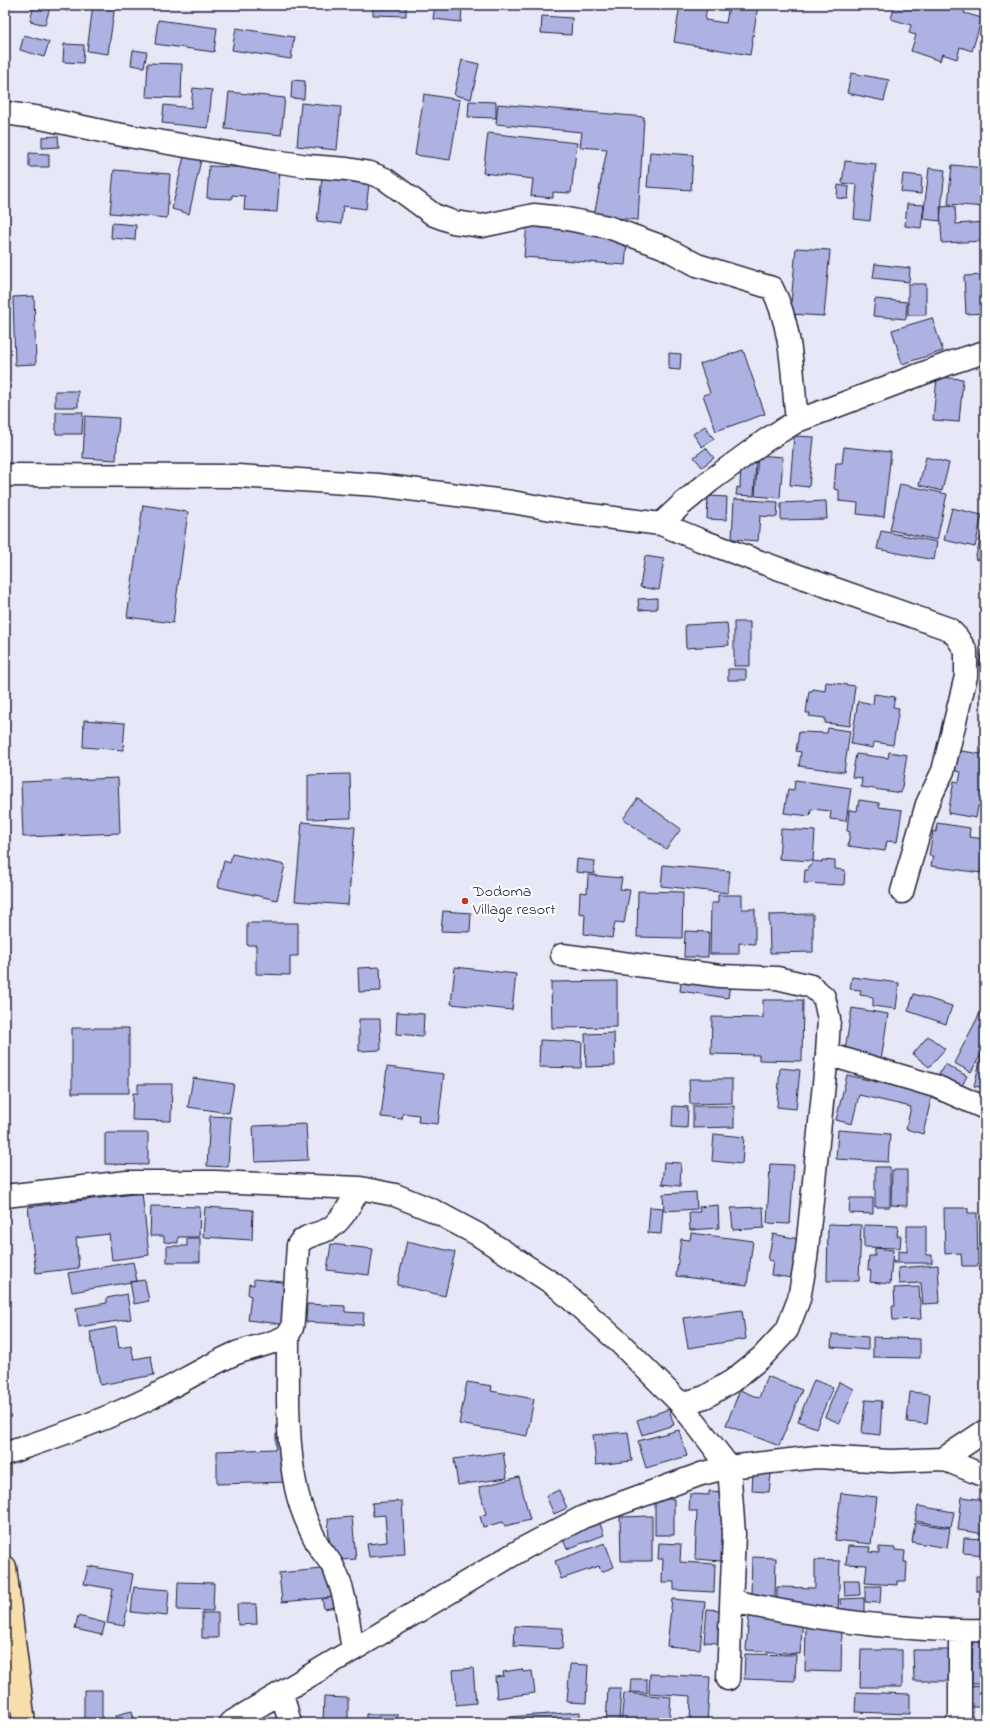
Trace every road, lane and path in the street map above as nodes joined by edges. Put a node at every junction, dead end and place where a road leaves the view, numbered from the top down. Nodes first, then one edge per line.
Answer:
1 (5, 113) edge
2 (985, 352) edge
3 (797, 421) junction
4 (5, 474) edge
5 (661, 524) junction
6 (902, 892) dead end
7 (562, 955) dead end
8 (827, 1054) junction
9 (985, 1108) edge
10 (360, 1188) junction
11 (5, 1196) edge
12 (288, 1334) junction
13 (681, 1404) junction
14 (985, 1431) edge
15 (5, 1454) edge
16 (942, 1458) junction
17 (729, 1467) junction
18 (985, 1476) edge
19 (5, 1567) edge
20 (732, 1601) junction
21 (960, 1630) junction
22 (985, 1630) edge
23 (353, 1650) junction
24 (728, 1678) dead end
25 (282, 1693) junction
26 (24, 1723) edge
27 (230, 1723) edge
28 (290, 1723) edge
29 (957, 1723) edge

1 - 3 street
2 - 3 street
3 - 5 street
4 - 5 street
5 - 6 street
7 - 8 street
8 - 9 street
8 - 13 street
10 - 11 street
10 - 12 street
10 - 13 street
12 - 15 street
12 - 23 street
13 - 17 street
14 - 16 street
16 - 17 street
16 - 18 street
17 - 20 street
17 - 23 street
19 - 26 highway
20 - 21 street
20 - 24 street
21 - 22 street
21 - 29 street
23 - 25 street
25 - 27 street
25 - 28 street

